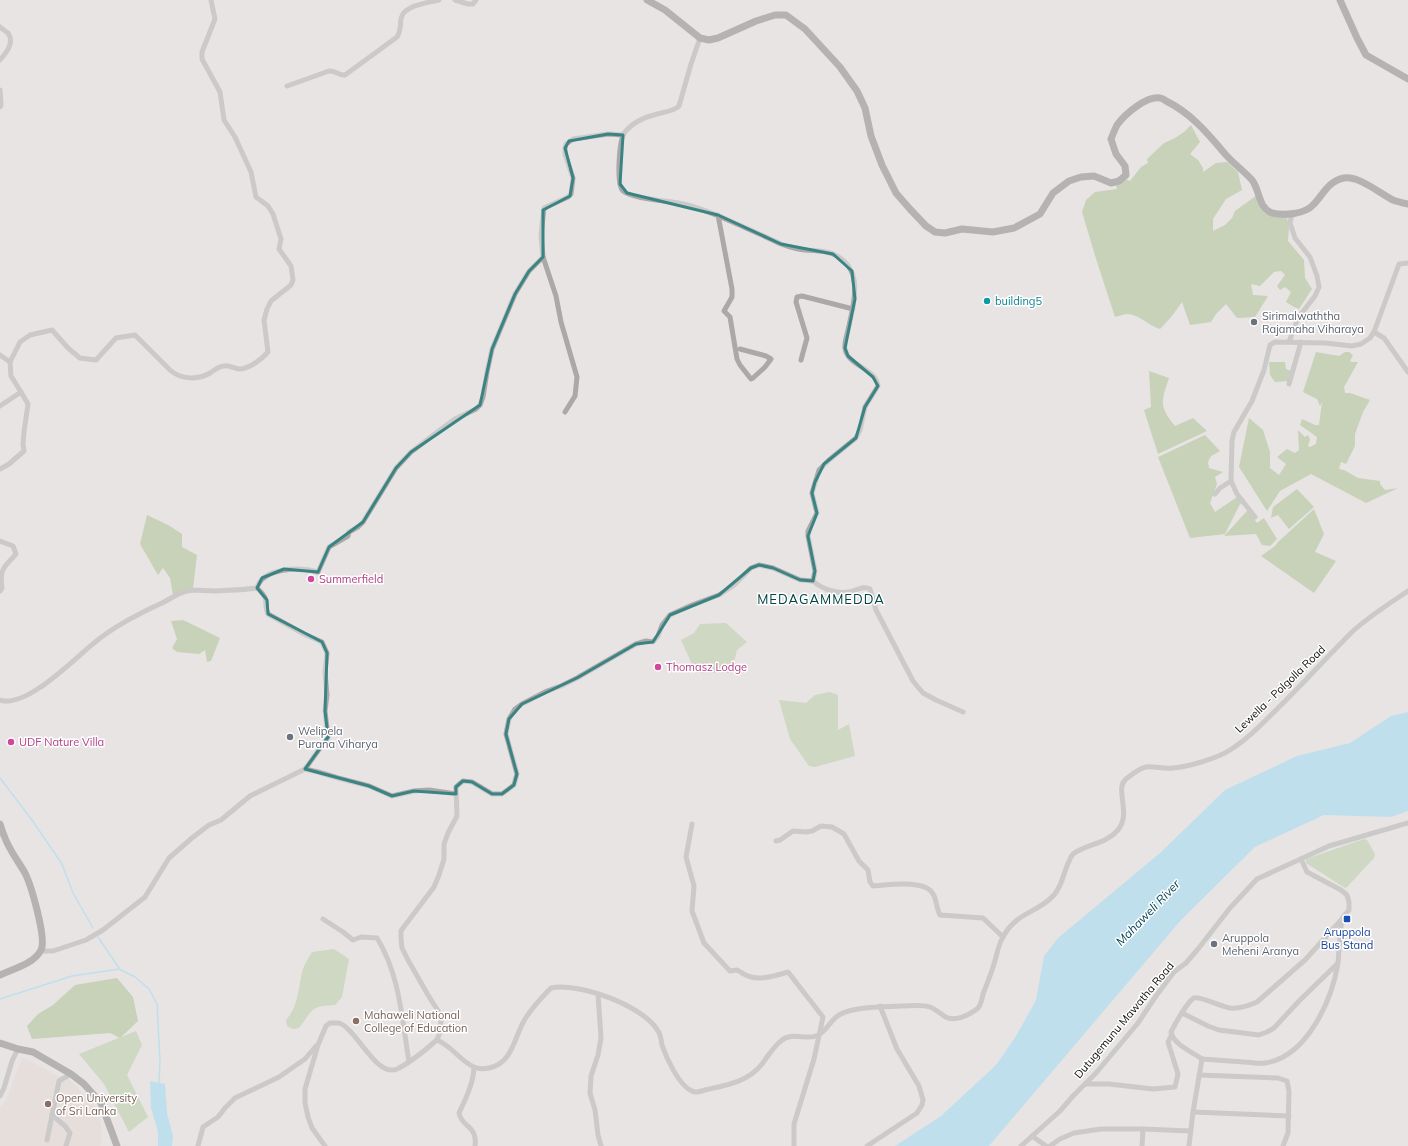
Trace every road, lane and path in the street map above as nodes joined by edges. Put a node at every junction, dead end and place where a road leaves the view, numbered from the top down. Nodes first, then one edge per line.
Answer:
1 (211, 0) edge
2 (439, 0) edge
3 (455, 0) edge
4 (476, 0) edge
5 (647, 0) edge
6 (1340, 0) edge
7 (0, 27) edge
8 (700, 38) junction
9 (0, 60) edge
10 (1408, 79) edge
11 (287, 86) dead end
12 (0, 90) edge
13 (0, 107) edge
14 (623, 135) junction
15 (1408, 204) edge
16 (1292, 213) junction
17 (718, 214) junction
18 (543, 257) junction
19 (1408, 263) edge
20 (853, 309) junction
21 (1374, 332) junction
22 (1289, 342) junction
23 (1301, 342) junction
24 (740, 349) dead end
25 (0, 355) edge
26 (801, 360) dead end
27 (10, 362) junction
28 (1408, 372) edge
29 (1289, 384) dead end
30 (21, 392) junction
31 (0, 406) edge
32 (565, 412) dead end
33 (0, 468) edge
34 (1231, 481) junction
35 (1215, 494) dead end
36 (1255, 517) dead end
37 (0, 541) edge
38 (813, 581) junction
39 (257, 588) junction
40 (0, 591) edge
41 (1408, 591) edge
42 (0, 700) edge
43 (963, 712) dead end
44 (304, 770) junction
45 (456, 794) junction
46 (1408, 823) edge
47 (0, 824) edge
48 (692, 824) dead end
49 (776, 841) dead end
50 (1301, 859) junction
51 (1343, 918) junction
52 (323, 919) dead end
53 (1003, 937) junction
54 (41, 951) junction
55 (1338, 963) junction
56 (0, 975) edge
57 (598, 994) junction
58 (880, 1006) junction
59 (1182, 1013) junction
60 (818, 1035) junction
61 (1172, 1036) junction
62 (437, 1040) junction
63 (0, 1043) edge
64 (318, 1045) junction
65 (18, 1049) junction
66 (1202, 1059) junction
67 (409, 1062) junction
68 (474, 1068) junction
69 (71, 1074) junction
70 (1199, 1075) junction
71 (1085, 1084) junction
72 (0, 1096) edge
73 (1193, 1112) junction
74 (52, 1115) junction
75 (1289, 1116) junction
76 (1143, 1129) junction
77 (1190, 1131) junction
78 (1032, 1136) junction
79 (47, 1140) dead end
80 (66, 1146) edge
81 (117, 1146) edge
82 (198, 1146) edge
83 (325, 1146) edge
84 (475, 1146) edge
85 (601, 1146) edge
86 (794, 1146) edge
87 (867, 1146) edge
88 (1021, 1146) edge
89 (1046, 1146) edge
90 (1050, 1146) edge
91 (1142, 1146) edge
92 (1189, 1146) edge
93 (1283, 1146) edge

1 - 27 street
2 - 11 street
3 - 4 street
5 - 8 main road
6 - 10 main road
7 - 9 street
8 - 14 street
8 - 16 main road
12 - 13 street
14 - 17 street
14 - 18 street
15 - 16 main road
16 - 22 street
17 - 20 street
17 - 24 street
18 - 32 street
18 - 39 street
19 - 21 street
20 - 26 street
20 - 38 street
21 - 23 street
21 - 28 street
22 - 23 street
22 - 34 street
23 - 29 street
25 - 27 street
27 - 30 street
30 - 31 street
30 - 33 street
34 - 35 street
34 - 36 street
37 - 40 street
38 - 43 street
38 - 45 street
39 - 42 street
39 - 44 street
41 - 53 street, Lewella - Polgolla Road
44 - 45 street
44 - 54 street
45 - 62 street
46 - 50 street, Dutugemunu Mawatha Road
47 - 54 main road
48 - 60 street
49 - 53 street
50 - 51 street
50 - 71 street, Dutugemunu Mawatha Road
51 - 55 street
51 - 59 street
52 - 67 street
53 - 58 street, Lewella - Polgolla Road
54 - 56 main road
55 - 59 street
55 - 66 street
57 - 60 street
57 - 68 street
57 - 85 street
58 - 60 street, Lewella - Polgolla Road
58 - 87 street
59 - 61 street
60 - 86 street
61 - 66 street
61 - 71 street
62 - 67 street
62 - 68 street
63 - 65 main road
64 - 67 street
64 - 82 street
64 - 83 street
65 - 69 main road
65 - 72 street
66 - 70 street
68 - 84 street
69 - 74 street
69 - 81 main road
70 - 73 street
70 - 75 street
71 - 78 street, Dutugemunu Mawatha Road
73 - 75 street
73 - 77 street
74 - 79 street
74 - 80 street
75 - 93 street
76 - 77 street
76 - 90 street
76 - 91 street
77 - 92 street
78 - 88 street, Dutugemunu Mawatha Road
78 - 89 street

